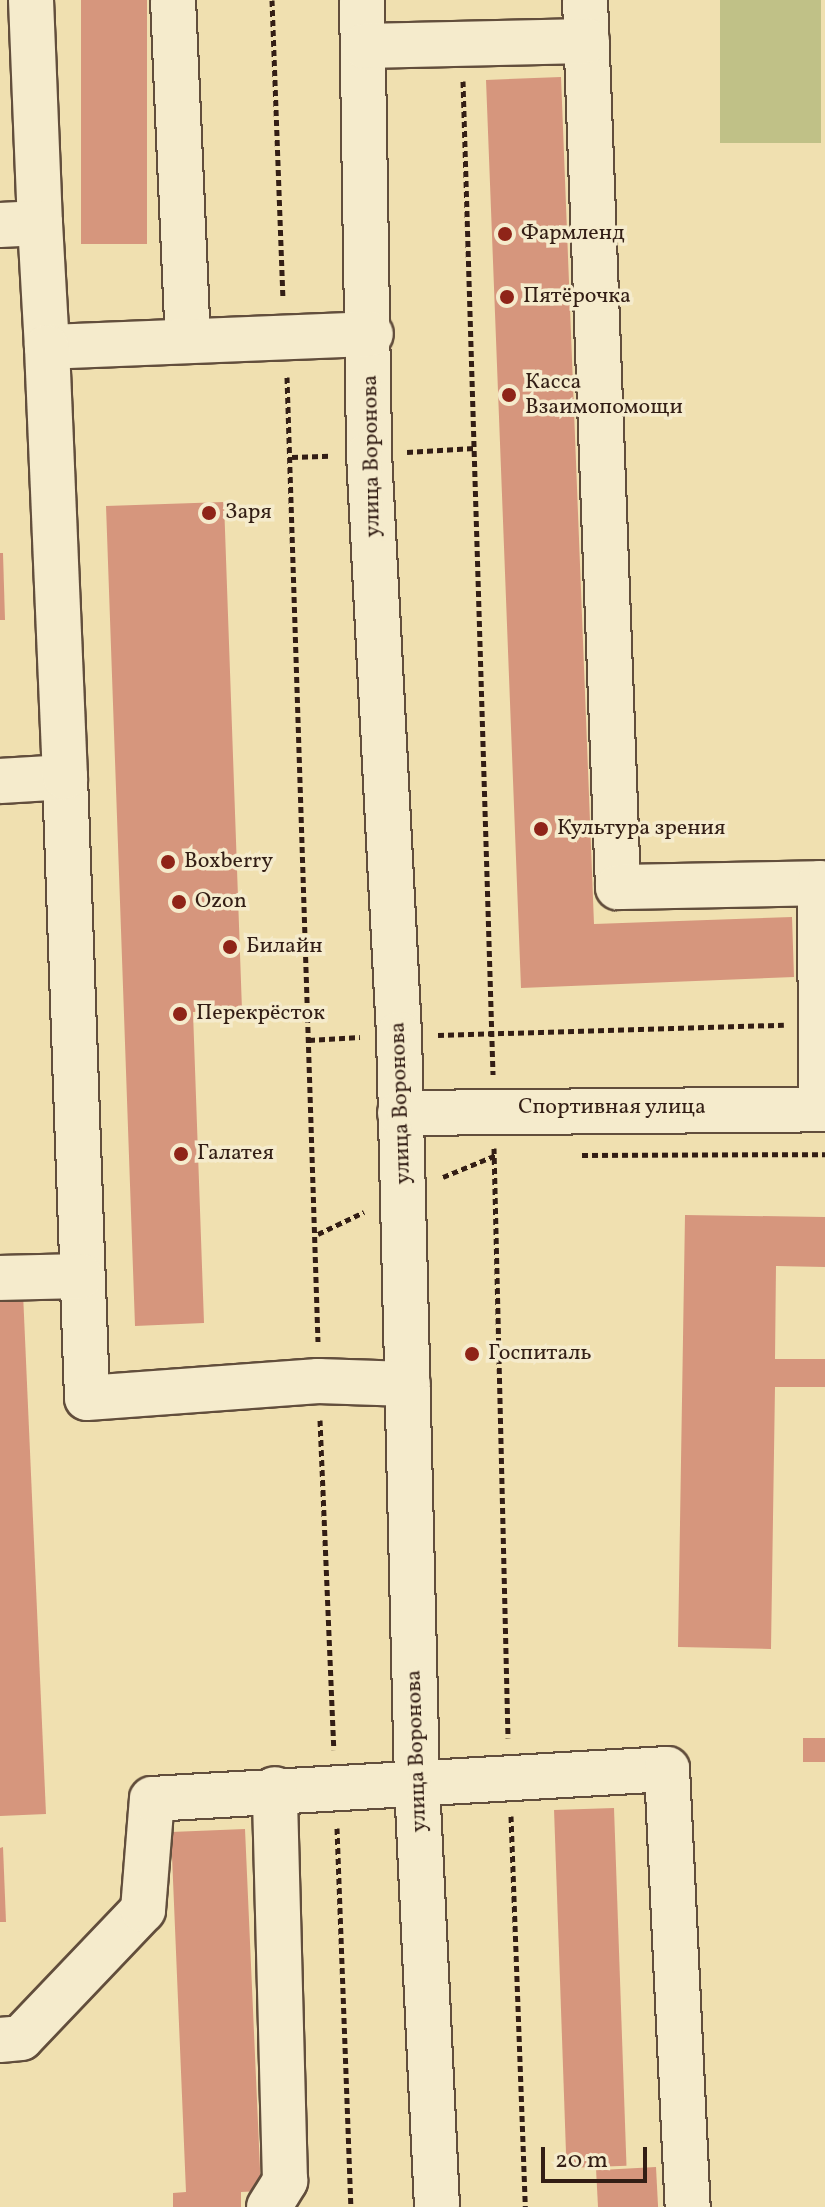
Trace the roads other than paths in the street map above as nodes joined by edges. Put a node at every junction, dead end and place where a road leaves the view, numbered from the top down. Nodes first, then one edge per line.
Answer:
1 (31, 0) edge
2 (173, 0) edge
3 (362, 0) edge
4 (586, 20) edge
5 (364, 46) junction
6 (20, 224) edge
7 (371, 334) junction
8 (188, 338) junction
9 (47, 347) junction
10 (65, 777) junction
11 (0, 781) edge
12 (823, 882) edge
13 (823, 1109) edge
14 (400, 1113) junction
15 (81, 1276) junction
16 (0, 1278) edge
17 (408, 1384) junction
18 (417, 1783) junction
19 (275, 1789) junction
20 (0, 2040) edge
21 (269, 2207) edge
22 (437, 2207) edge
23 (688, 2207) edge

1 - 6 street
2 - 8 street
3 - 5 street, улица Воронова
4 - 5 street
4 - 12 street
5 - 7 street, улица Воронова
6 - 9 street
7 - 8 street
7 - 14 street, улица Воронова
8 - 9 street
9 - 10 street
10 - 11 street
10 - 15 street
12 - 13 street
13 - 14 street, Спортивная улица
14 - 17 street, улица Воронова
15 - 16 street
15 - 17 street
17 - 18 street, улица Воронова
18 - 19 street
18 - 22 street, улица Воронова
18 - 23 street
19 - 20 street
19 - 21 street

